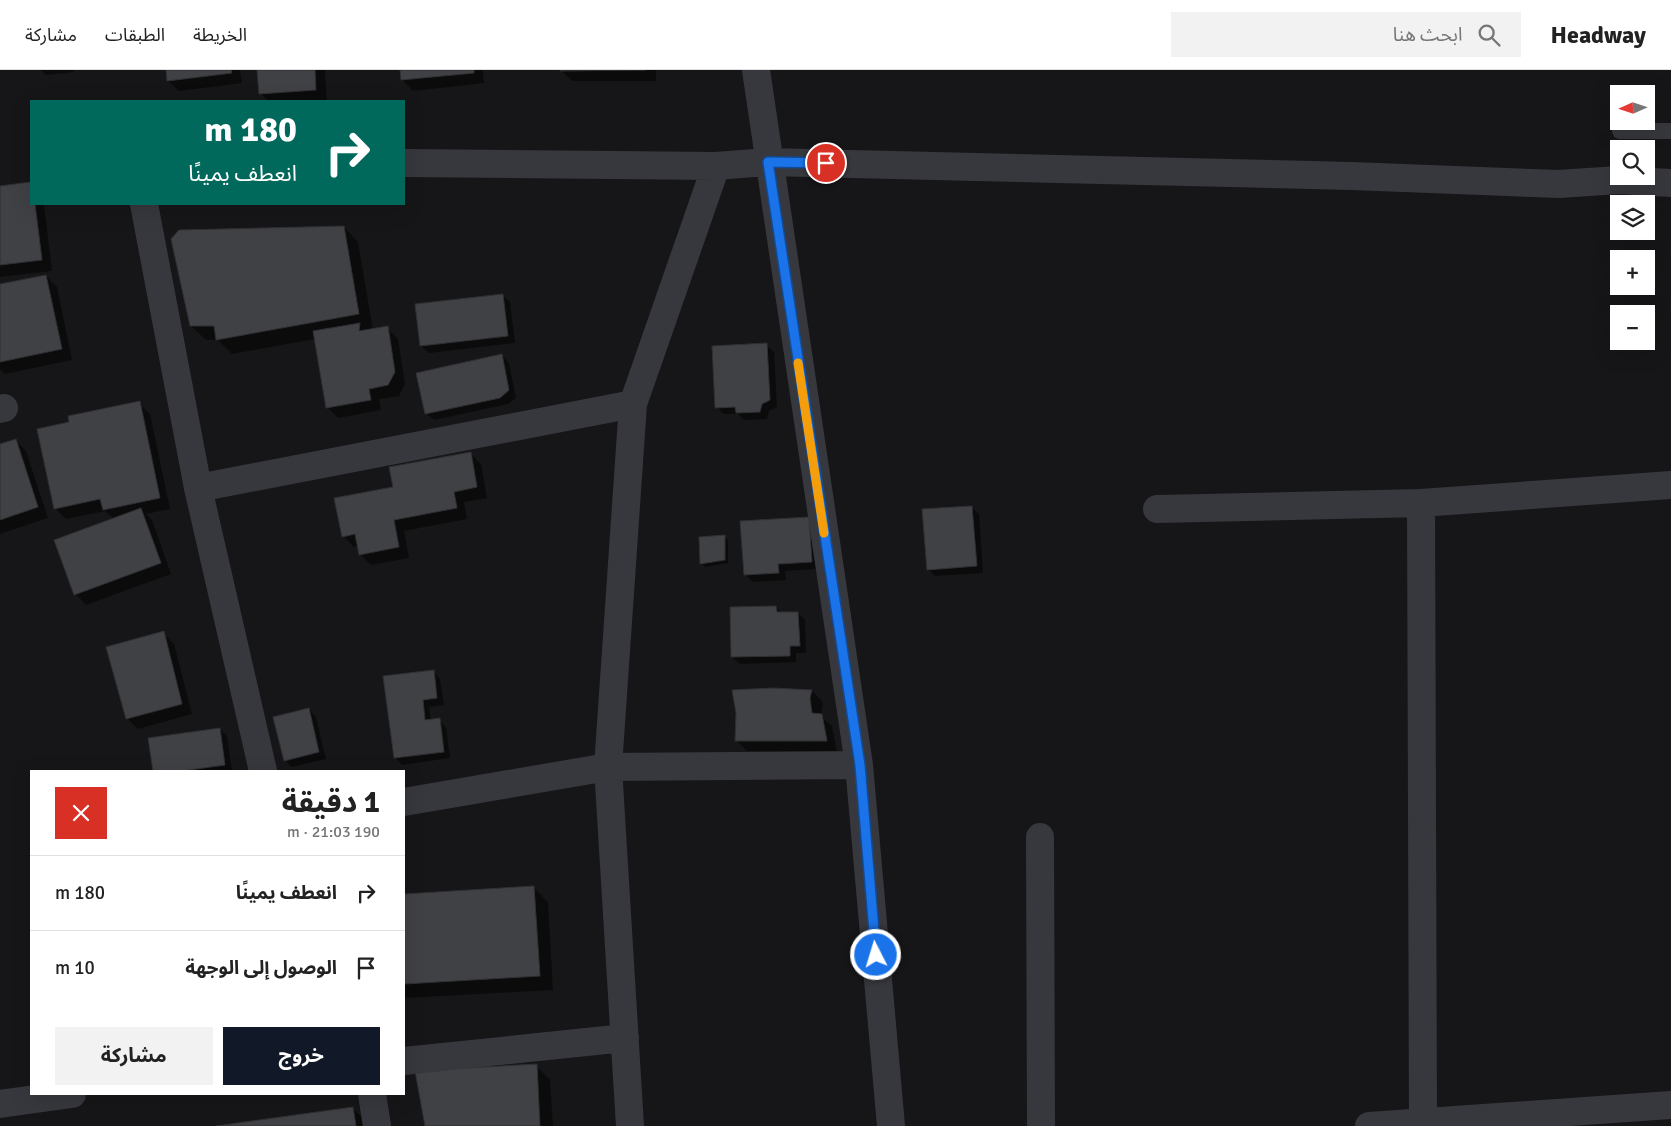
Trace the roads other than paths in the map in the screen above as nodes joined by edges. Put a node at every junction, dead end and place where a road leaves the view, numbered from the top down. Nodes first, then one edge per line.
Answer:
1 (756, 70) edge
2 (1620, 131) dead end
3 (1671, 131) edge
4 (768, 162) junction
5 (405, 163) edge
6 (716, 166) junction
7 (1671, 183) edge
8 (144, 205) edge
9 (633, 404) junction
10 (1671, 484) edge
11 (198, 488) junction
12 (1421, 503) junction
13 (1157, 509) dead end
14 (860, 765) junction
15 (608, 767) junction
16 (263, 770) edge
17 (405, 802) edge
18 (1040, 837) dead end
19 (625, 1038) junction
20 (405, 1061) edge
21 (65, 1095) edge
22 (372, 1095) edge
23 (0, 1104) edge
24 (1671, 1105) edge
25 (1423, 1121) junction
26 (377, 1126) edge
27 (630, 1126) edge
28 (891, 1126) edge
29 (1041, 1126) edge
30 (1369, 1126) edge

1 - 4 street
2 - 3 lane
4 - 6 street
4 - 7 street
4 - 14 street
5 - 6 street
6 - 9 street
8 - 11 street
9 - 11 street
9 - 15 street
10 - 12 street
11 - 16 street
12 - 13 street
12 - 25 street
14 - 15 street
14 - 28 street
15 - 17 street
15 - 19 street
18 - 29 street
19 - 20 street
19 - 27 street
21 - 23 street
22 - 26 street
24 - 25 street
25 - 30 street

